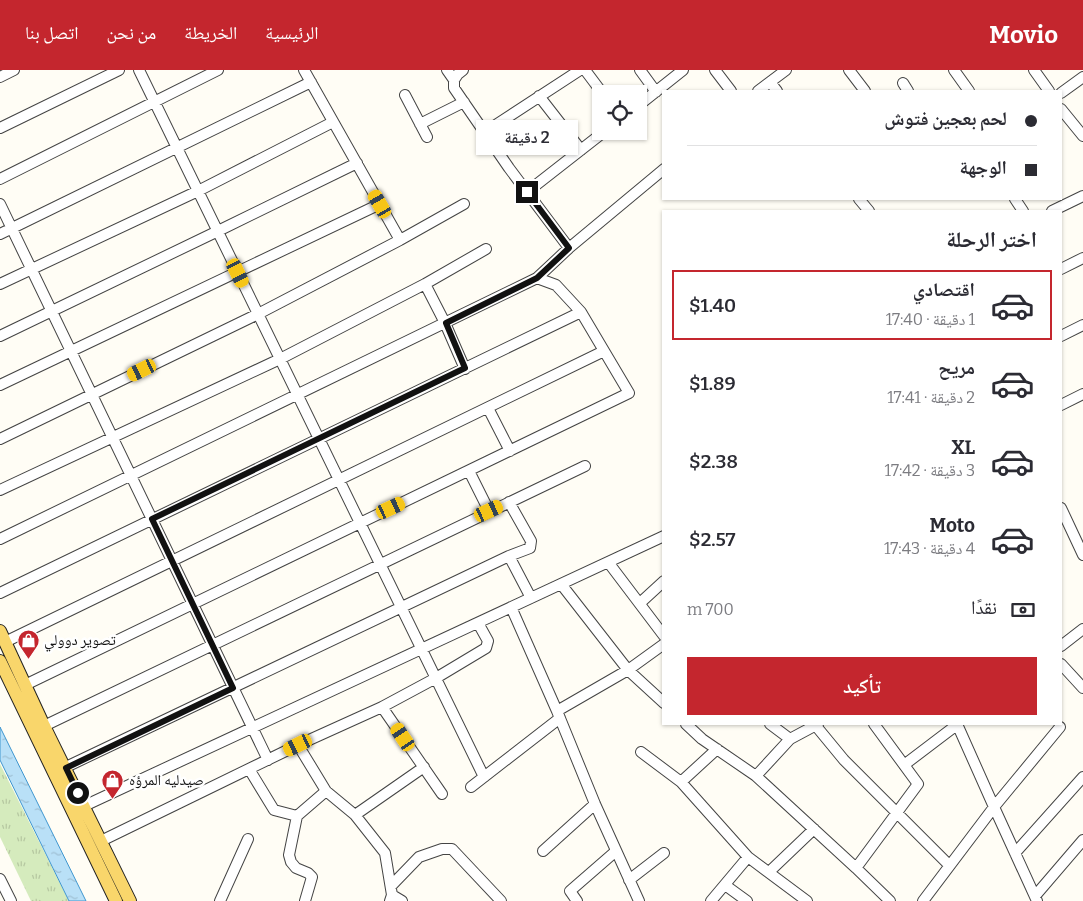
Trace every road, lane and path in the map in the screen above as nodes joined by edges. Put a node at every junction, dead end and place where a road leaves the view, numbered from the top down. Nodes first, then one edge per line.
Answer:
1 (14, 70) edge
2 (118, 70) edge
3 (139, 70) edge
4 (218, 70) edge
5 (304, 70) edge
6 (447, 70) edge
7 (463, 70) edge
8 (580, 70) edge
9 (585, 70) edge
10 (640, 70) edge
11 (684, 70) edge
12 (715, 70) edge
13 (786, 70) edge
14 (849, 70) edge
15 (954, 70) edge
16 (1034, 70) edge
17 (0, 77) edge
18 (1083, 77) edge
19 (454, 80) junction
20 (311, 82) junction
21 (770, 82) junction
22 (596, 85) edge
23 (730, 90) edge
24 (759, 90) edge
25 (776, 90) edge
26 (864, 90) edge
27 (968, 90) edge
28 (1048, 90) edge
29 (656, 92) junction
30 (1062, 92) edge
31 (405, 95) dead end
32 (539, 96) junction
33 (647, 99) edge
34 (154, 102) junction
35 (464, 102) junction
36 (1062, 110) edge
37 (333, 122) junction
38 (420, 124) junction
39 (0, 128) edge
40 (485, 132) junction
41 (1083, 136) edge
42 (427, 137) dead end
43 (594, 140) edge
44 (177, 148) junction
45 (581, 150) junction
46 (357, 163) junction
47 (662, 171) edge
48 (0, 179) edge
49 (198, 191) junction
50 (527, 192) junction
51 (1083, 196) edge
52 (860, 200) edge
53 (0, 204) edge
54 (380, 204) junction
55 (464, 204) dead end
56 (868, 210) edge
57 (1054, 210) edge
58 (12, 228) junction
59 (218, 231) junction
60 (0, 234) edge
61 (400, 240) junction
62 (569, 248) junction
63 (486, 249) dead end
64 (1083, 258) edge
65 (1062, 268) edge
66 (32, 269) junction
67 (238, 273) junction
68 (537, 278) junction
69 (0, 284) edge
70 (425, 284) junction
71 (52, 311) junction
72 (581, 312) junction
73 (258, 314) junction
74 (446, 323) junction
75 (1083, 325) edge
76 (0, 336) edge
77 (1062, 336) edge
78 (604, 351) junction
79 (71, 352) junction
80 (280, 359) junction
81 (465, 368) junction
82 (0, 385) edge
83 (1083, 394) edge
84 (92, 395) junction
85 (298, 395) junction
86 (1062, 404) edge
87 (488, 408) junction
88 (112, 438) junction
89 (0, 439) edge
90 (319, 439) junction
91 (510, 451) junction
92 (585, 466) dead end
93 (469, 471) junction
94 (131, 476) junction
95 (339, 480) junction
96 (0, 490) edge
97 (509, 502) junction
98 (1062, 510) edge
99 (489, 511) junction
100 (152, 519) junction
101 (360, 523) junction
102 (662, 537) edge
103 (0, 539) edge
104 (1083, 555) edge
105 (509, 556) junction
106 (172, 561) junction
107 (608, 562) junction
108 (380, 564) junction
109 (560, 584) junction
110 (662, 584) edge
111 (0, 593) edge
112 (531, 598) junction
113 (640, 603) junction
114 (192, 604) junction
115 (511, 607) junction
116 (401, 608) junction
117 (478, 623) junction
118 (1083, 629) edge
119 (662, 633) edge
120 (2, 637) edge
121 (212, 645) junction
122 (662, 645) edge
123 (1062, 645) edge
124 (422, 649) junction
125 (1062, 665) edge
126 (2, 667) edge
127 (628, 670) junction
128 (436, 678) junction
129 (25, 685) junction
130 (233, 688) junction
131 (1083, 688) edge
132 (662, 701) edge
133 (382, 707) junction
134 (558, 714) junction
135 (687, 725) edge
136 (771, 725) edge
137 (817, 725) edge
138 (875, 725) edge
139 (957, 725) edge
140 (958, 725) edge
141 (44, 726) junction
142 (1060, 726) dead end
143 (252, 728) junction
144 (790, 739) junction
145 (298, 745) junction
146 (717, 749) junction
147 (641, 752) dead end
148 (268, 760) junction
149 (904, 765) junction
150 (66, 768) junction
151 (424, 768) junction
152 (249, 769) junction
153 (756, 776) junction
154 (484, 777) junction
155 (1083, 777) edge
156 (681, 782) junction
157 (471, 787) dead end
158 (326, 791) junction
159 (442, 794) dead end
160 (595, 804) junction
161 (84, 806) junction
162 (994, 807) junction
163 (896, 812) junction
164 (355, 815) junction
165 (297, 816) junction
166 (814, 830) junction
167 (248, 839) dead end
168 (1083, 840) edge
169 (102, 841) junction
170 (543, 851) dead end
171 (616, 851) junction
172 (664, 853) dead end
173 (1015, 853) junction
174 (748, 857) junction
175 (949, 866) junction
176 (856, 868) junction
177 (769, 872) junction
178 (0, 879) edge
179 (629, 880) junction
180 (725, 885) junction
181 (391, 894) edge
182 (927, 899) edge
183 (1036, 899) edge
184 (11, 901) edge
185 (116, 901) edge
186 (130, 901) edge
187 (220, 901) edge
188 (305, 901) edge
189 (402, 901) edge
190 (502, 901) edge
191 (577, 901) edge
192 (639, 901) edge
193 (711, 901) edge
194 (747, 901) edge
195 (807, 901) edge
196 (890, 901) edge

1 - 17 street
2 - 39 street
3 - 34 street
4 - 34 street
5 - 20 street
6 - 19 street
7 - 19 street
8 - 32 street
9 - 22 street
10 - 29 street
11 - 29 street
12 - 23 street
13 - 21 street
14 - 26 street
15 - 27 street
16 - 28 street
18 - 30 street
19 - 35 street
20 - 37 street
20 - 44 street
21 - 24 street
21 - 25 street
29 - 33 street
31 - 38 street
32 - 40 street
32 - 45 street
34 - 44 street
34 - 48 street
35 - 38 street
35 - 40 street
36 - 41 street
37 - 46 street
37 - 49 street
38 - 42 street
40 - 50 street
43 - 45 street
44 - 49 street
44 - 58 street
45 - 50 street
46 - 54 street
46 - 59 street
47 - 62 street
49 - 59 street
49 - 66 street
50 - 62 street
51 - 57 street
52 - 56 street
53 - 58 street
54 - 61 street
54 - 67 street
55 - 61 street
58 - 60 street
58 - 66 street
59 - 67 street
59 - 71 street
61 - 73 street
62 - 68 street
63 - 70 street
64 - 65 street
66 - 69 street
66 - 71 street
67 - 73 street
67 - 79 street
68 - 72 street
68 - 74 street
70 - 74 street
70 - 80 street
71 - 76 street
71 - 79 street
72 - 78 street
72 - 81 street
73 - 80 street
73 - 84 street
74 - 81 street
74 - 85 street
75 - 77 street
78 - 87 street
78 - 91 street
79 - 82 street
79 - 84 street
80 - 85 street
80 - 88 street
81 - 90 street
83 - 86 street
84 - 88 street
84 - 89 street
85 - 90 street
85 - 94 street
87 - 91 street
87 - 95 street
88 - 94 street
88 - 96 street
90 - 95 street
90 - 100 street
91 - 93 street
92 - 97 street
93 - 99 street
93 - 101 street
94 - 100 street
94 - 103 street
95 - 101 street
95 - 106 street
97 - 99 street
97 - 105 street
98 - 104 street
99 - 108 street
100 - 106 street
100 - 111 street
101 - 108 street
101 - 114 street
102 - 107 street
105 - 112 street
105 - 116 street
106 - 114 street
106 - 120 street
107 - 109 street
107 - 113 street
108 - 116 street
108 - 121 street
109 - 112 street
109 - 127 street
110 - 113 street
112 - 115 street
113 - 119 street
114 - 121 street
114 - 129 street
115 - 117 street
115 - 134 street
116 - 124 street
116 - 130 street
117 - 124 street
117 - 128 street
118 - 123 street
120 - 129 main road
121 - 130 street
121 - 141 street
122 - 127 street
124 - 128 street
124 - 143 street
125 - 131 street
126 - 185 main road
127 - 132 street
127 - 134 street
128 - 133 street
128 - 154 street
129 - 141 main road
130 - 143 street
130 - 150 street
133 - 145 street
133 - 151 street
134 - 154 street
134 - 160 street
135 - 146 street
136 - 144 street
137 - 144 street
137 - 163 street
138 - 149 street
139 - 149 street
140 - 162 street
141 - 150 main road
142 - 162 street
143 - 148 street
143 - 161 street
144 - 153 street
145 - 148 street
145 - 158 street
146 - 153 street
146 - 156 street
147 - 156 street
148 - 152 street
149 - 163 street
150 - 161 main road
151 - 159 street
151 - 164 street
152 - 165 street
152 - 169 street
153 - 166 street
154 - 157 street
155 - 173 street
156 - 174 street
158 - 164 street
158 - 165 street
160 - 170 street
160 - 171 street
161 - 169 main road
162 - 173 street
162 - 175 street
163 - 175 street
163 - 176 street
164 - 181 street
165 - 188 street
166 - 176 street
166 - 177 street
167 - 187 street
168 - 183 street
169 - 186 main road
171 - 179 street
171 - 191 street
172 - 179 street
173 - 183 street
174 - 177 street
174 - 180 street
175 - 182 street
176 - 196 street
177 - 195 street
178 - 184 street
179 - 192 street
180 - 193 street
180 - 194 street
181 - 189 street
181 - 190 street

